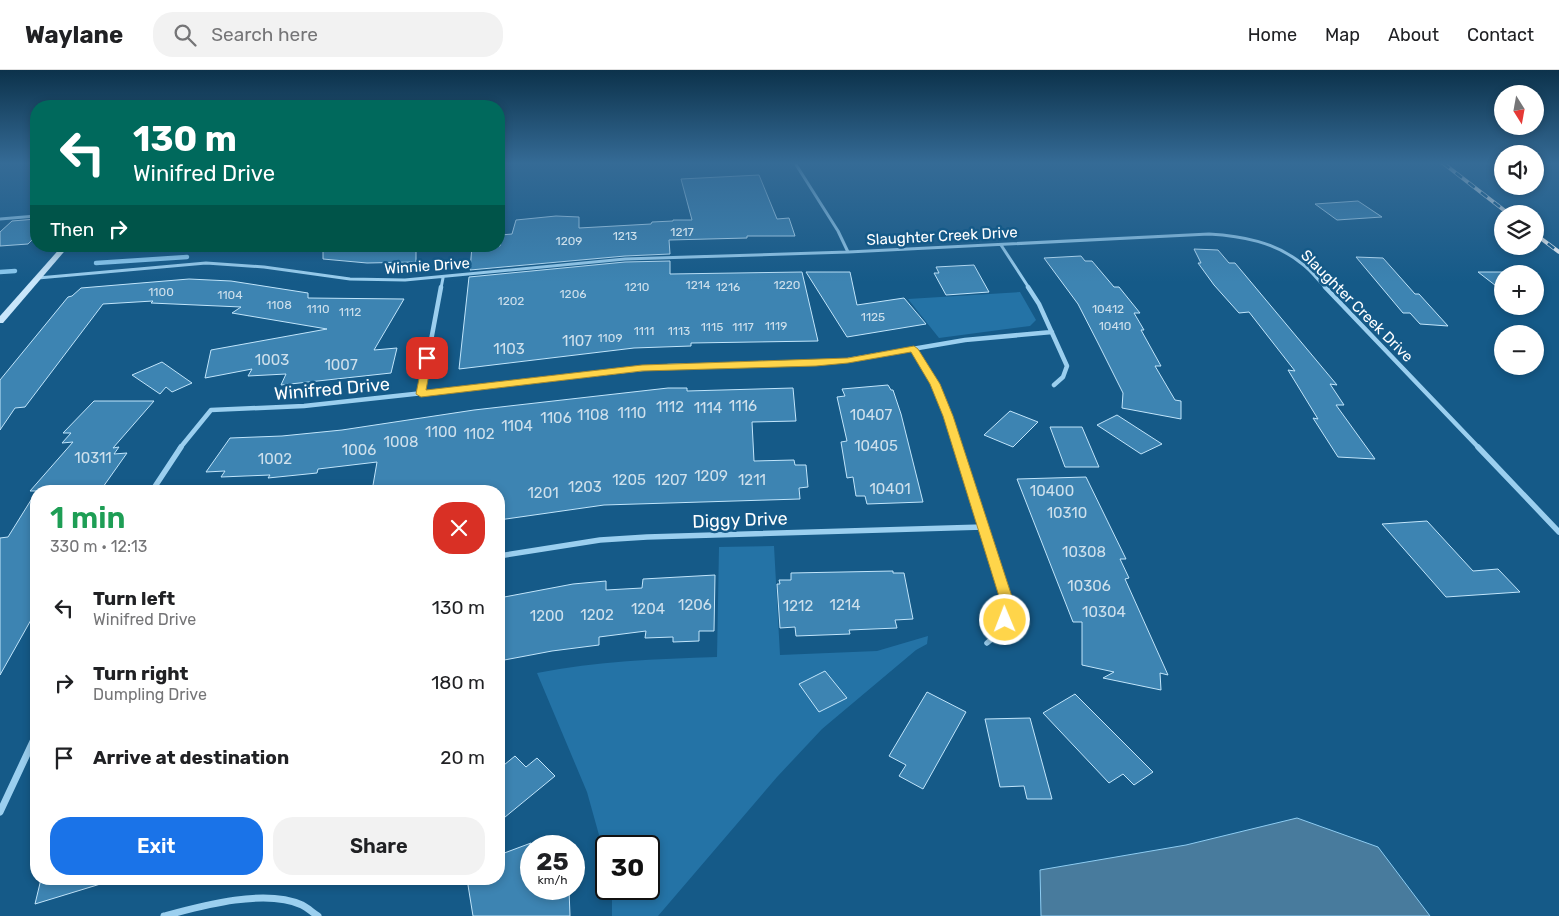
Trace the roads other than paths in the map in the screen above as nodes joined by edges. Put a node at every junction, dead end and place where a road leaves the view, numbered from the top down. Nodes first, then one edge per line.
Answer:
1 (820, 202) edge
2 (30, 216) edge
3 (0, 219) edge
4 (1001, 245) junction
5 (61, 252) edge
6 (848, 252) junction
7 (38, 278) junction
8 (442, 278) junction
9 (0, 321) edge
10 (1052, 332) junction
11 (914, 349) junction
12 (1054, 385) dead end
13 (421, 394) junction
14 (155, 485) edge
15 (983, 527) junction
16 (1559, 532) edge
17 (505, 555) edge
18 (987, 643) dead end
19 (30, 748) edge
20 (0, 812) edge
21 (164, 916) edge
22 (318, 916) edge

1 - 6 street, Slaughter Creek Drive
2 - 3 street
4 - 6 street, Slaughter Creek Drive
4 - 10 street
4 - 16 street, Slaughter Creek Drive
5 - 7 street
6 - 8 street, Winnie Drive
7 - 8 street, Winnie Drive
7 - 9 street
8 - 13 street
10 - 11 street, Winifred Drive
10 - 12 street
11 - 13 street, Winifred Drive
11 - 15 street
13 - 14 street, Winifred Drive
15 - 17 street, Diggy Drive
15 - 18 street
19 - 20 street
21 - 22 street

